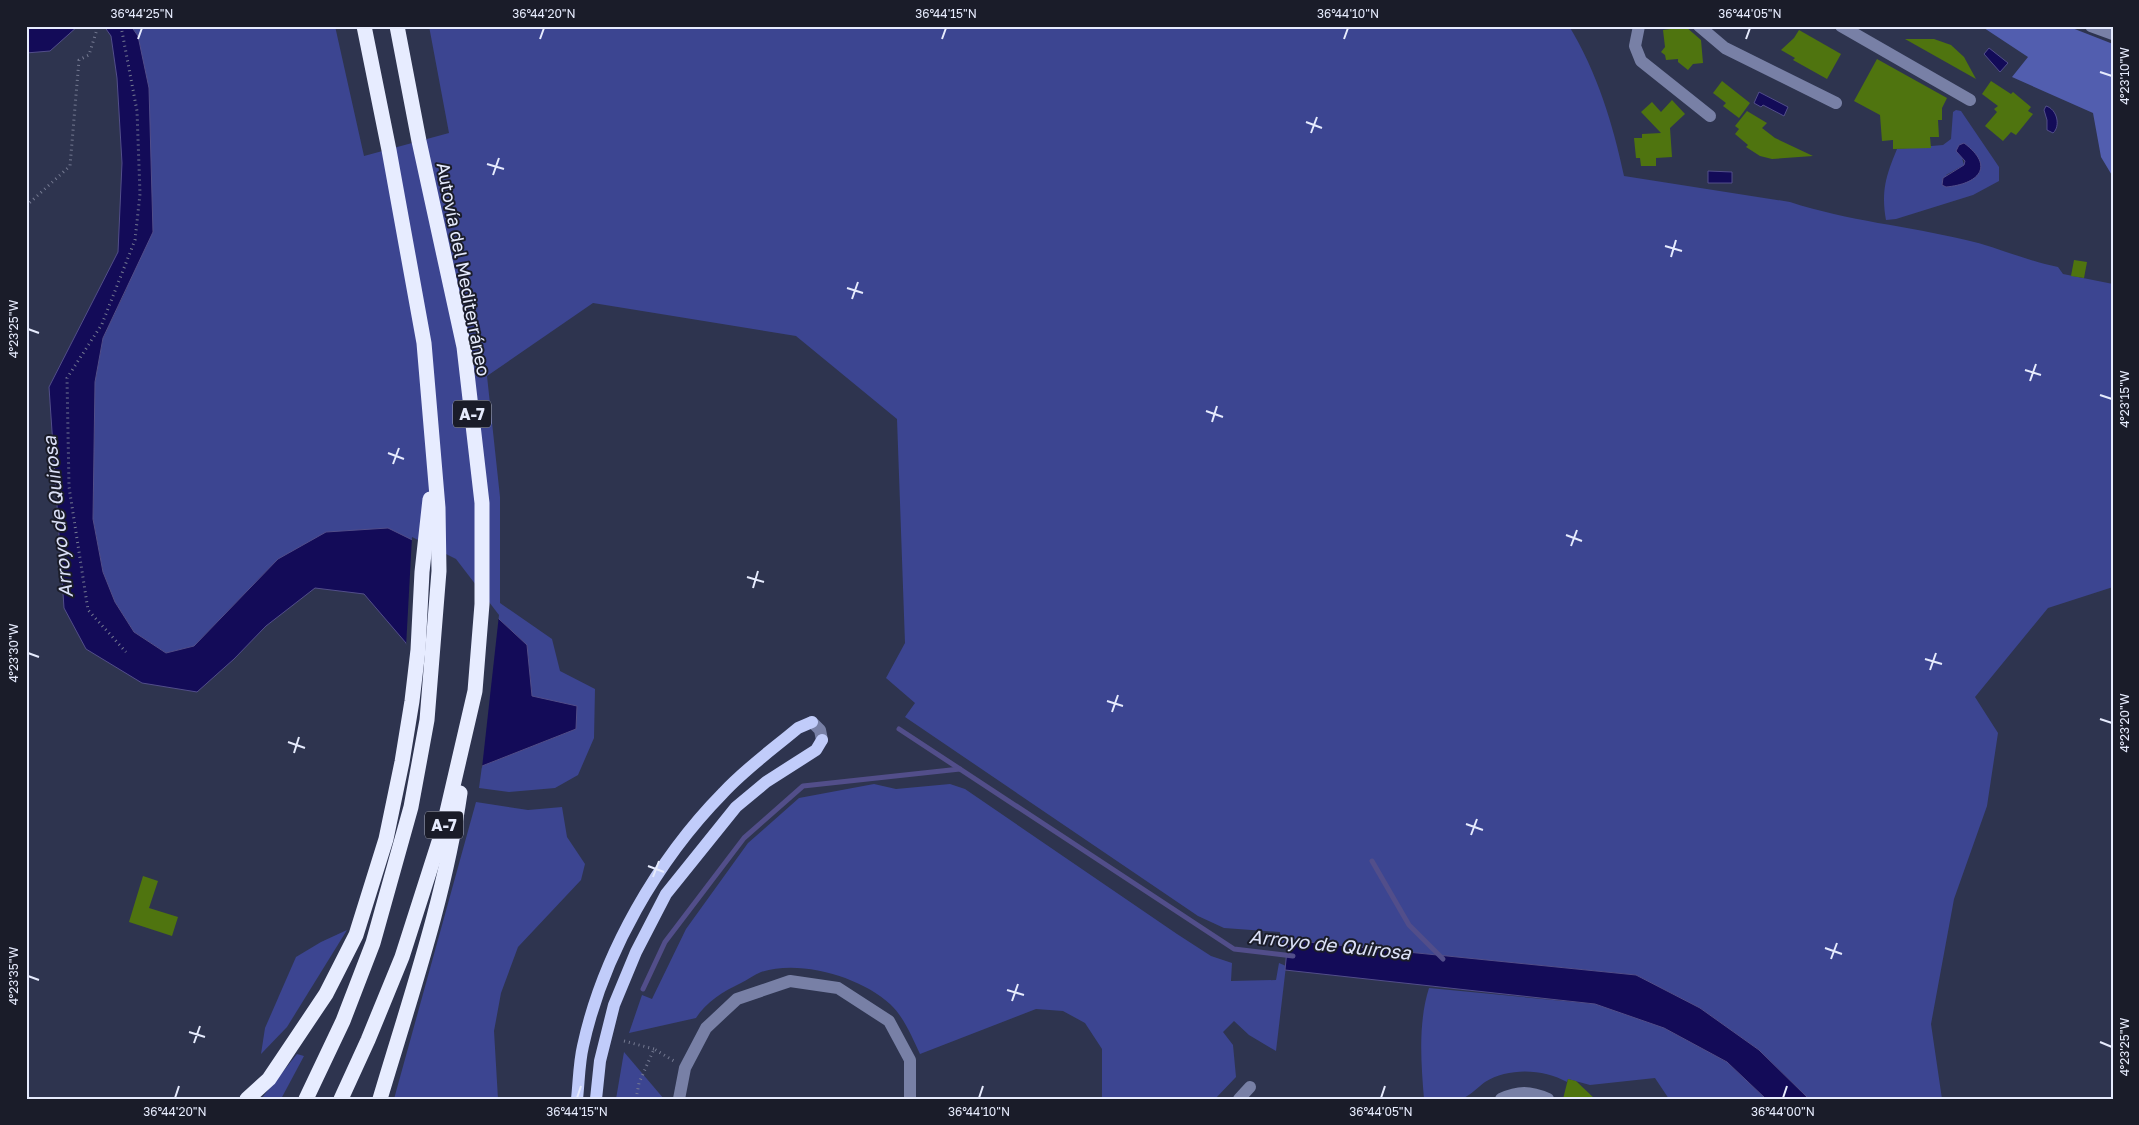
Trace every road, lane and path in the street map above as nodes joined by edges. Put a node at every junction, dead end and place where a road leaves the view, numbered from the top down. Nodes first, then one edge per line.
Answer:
1 (98, 26) edge
2 (121, 26) edge
3 (364, 26) edge
4 (397, 26) edge
5 (1638, 26) edge
6 (1699, 26) edge
7 (1841, 26) edge
8 (2091, 26) edge
9 (2113, 34) edge
10 (1970, 100) dead end
11 (1836, 103) dead end
12 (1710, 116) dead end
13 (26, 206) edge
14 (434, 458) junction
15 (126, 652) dead end
16 (475, 690) junction
17 (812, 722) joint
18 (822, 740) joint
19 (624, 1041) dead end
20 (654, 1049) junction
21 (685, 1068) junction
22 (1250, 1093) edge
23 (247, 1099) edge
24 (306, 1099) edge
25 (341, 1099) edge
26 (380, 1099) edge
27 (577, 1099) edge
28 (596, 1099) edge
29 (636, 1099) edge
30 (679, 1099) edge
31 (910, 1099) edge
32 (1239, 1099) edge
33 (1501, 1099) edge
34 (1548, 1099) edge

1 - 13 path
2 - 15 path
3 - 14 highway, A-7
4 - 16 highway, Autovía del Mediterráneo / A-7
5 - 12 street
6 - 11 street
7 - 10 street
8 - 9 street
14 - 23 highway
14 - 24 highway, A-7
16 - 25 highway, Autovía del Mediterráneo / A-7
16 - 26 highway
17 - 18 street
17 - 27 main road
18 - 28 main road
19 - 20 path
20 - 21 path
20 - 29 path
21 - 30 street
21 - 31 street
22 - 32 street
33 - 34 street

